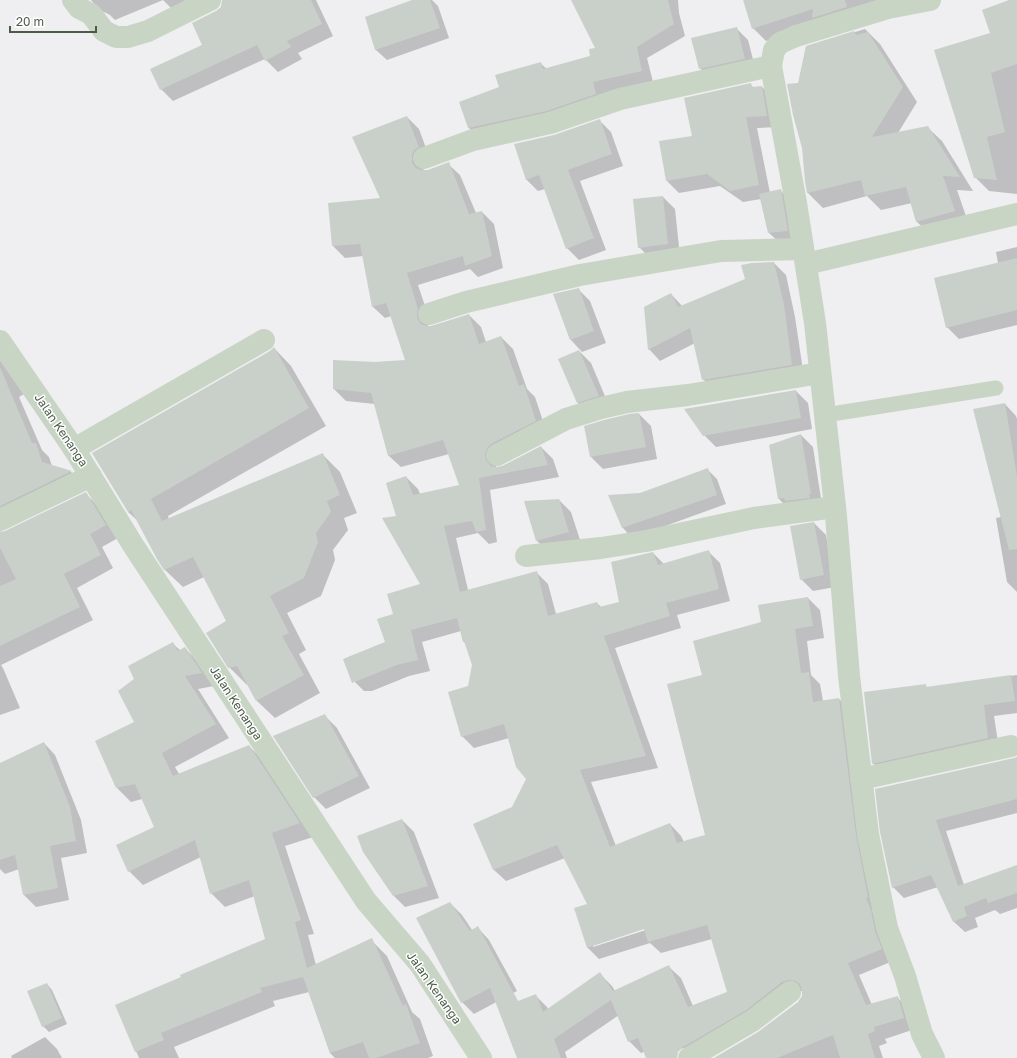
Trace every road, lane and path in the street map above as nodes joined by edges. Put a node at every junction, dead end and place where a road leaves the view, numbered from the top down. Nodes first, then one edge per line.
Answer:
1 (74, 0) edge
2 (210, 0) edge
3 (930, 0) edge
4 (887, 4) edge
5 (771, 66) junction
6 (424, 158) dead end
7 (1017, 214) edge
8 (805, 256) junction
9 (429, 314) dead end
10 (264, 340) dead end
11 (0, 341) edge
12 (820, 373) junction
13 (996, 388) dead end
14 (825, 415) junction
15 (74, 449) junction
16 (497, 455) dead end
17 (91, 476) junction
18 (834, 507) junction
19 (0, 520) edge
20 (526, 556) dead end
21 (1011, 746) dead end
22 (861, 779) junction
23 (790, 992) dead end
24 (481, 1058) edge
25 (689, 1058) edge
26 (934, 1058) edge

1 - 2 street
3 - 4 street
4 - 5 street
5 - 6 street
5 - 8 street
7 - 8 street
8 - 9 street
8 - 12 street
10 - 15 street
11 - 15 street, Jalan Kenanga
12 - 14 street
12 - 16 street
13 - 14 lane
14 - 18 street
15 - 17 street, Jalan Kenanga
17 - 19 street
17 - 24 street, Jalan Kenanga
18 - 20 street
18 - 22 street
21 - 22 street
22 - 26 street
23 - 25 street

